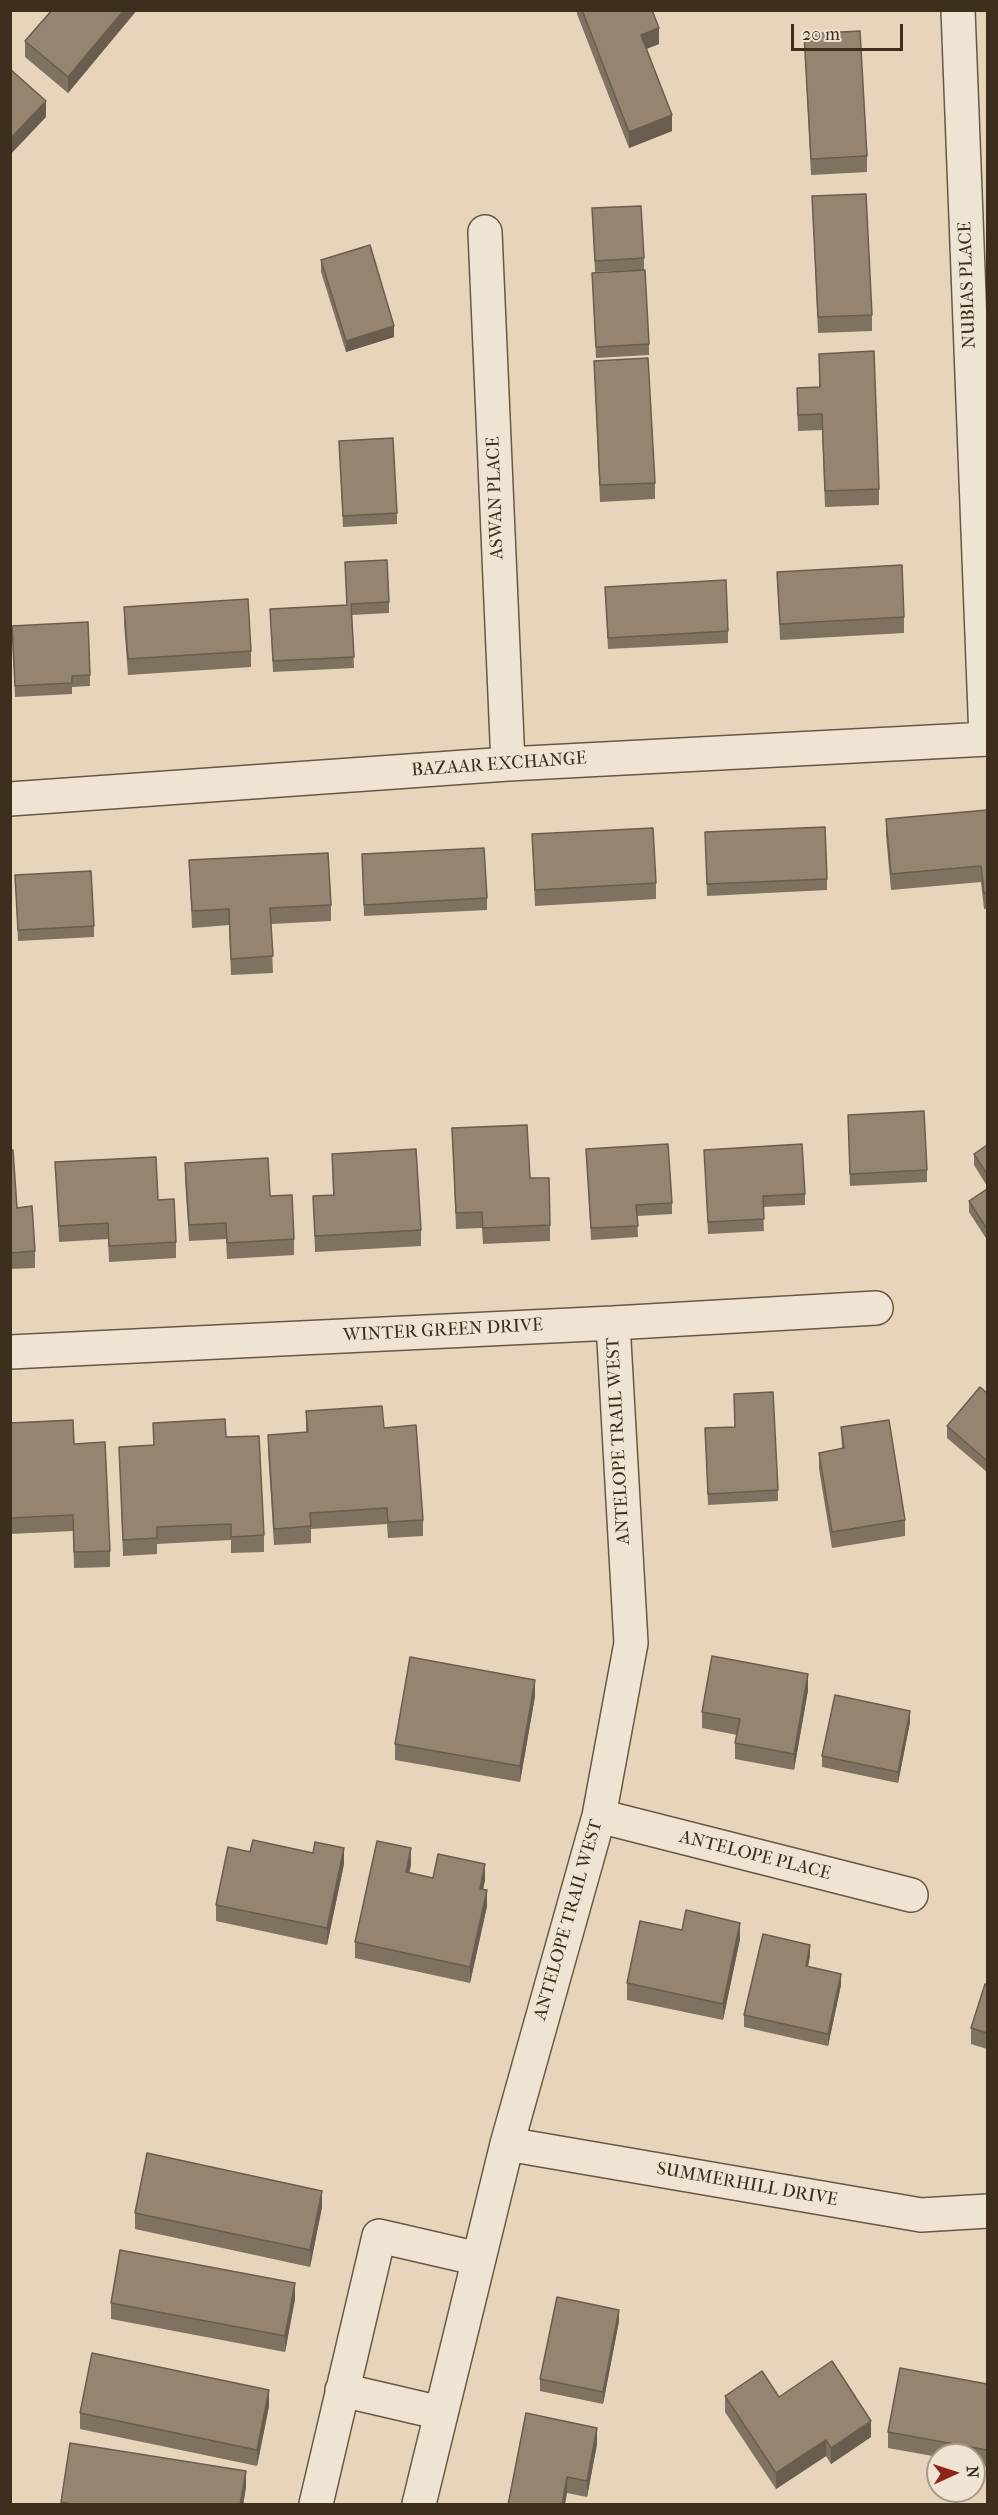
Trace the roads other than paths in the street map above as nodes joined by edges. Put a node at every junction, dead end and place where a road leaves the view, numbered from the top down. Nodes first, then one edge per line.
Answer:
1 (958, 10) edge
2 (485, 232) dead end
3 (987, 739) edge
4 (508, 764) junction
5 (10, 799) edge
6 (876, 1308) dead end
7 (613, 1323) junction
8 (10, 1352) edge
9 (599, 1816) junction
10 (911, 1895) dead end
11 (507, 2144) junction
12 (987, 2211) edge
13 (479, 2259) junction
14 (342, 2390) junction
15 (441, 2413) junction
16 (316, 2505) edge
17 (419, 2505) edge

1 - 3 street, NUBIAS PLACE
2 - 4 street, ASWAN PLACE
3 - 4 street, BAZAAR EXCHANGE
4 - 5 street, BAZAAR EXCHANGE
6 - 7 street, WINTER GREEN DRIVE
7 - 8 street, WINTER GREEN DRIVE
7 - 9 street, ANTELOPE TRAIL WEST
9 - 10 street, ANTELOPE PLACE
9 - 11 street, ANTELOPE TRAIL WEST
11 - 12 street, SUMMERHILL DRIVE
11 - 13 street, ANTELOPE TRAIL WEST
13 - 14 street
13 - 15 street, ANTELOPE TRAIL WEST
14 - 15 street
14 - 16 street
15 - 17 street, ANTELOPE TRAIL WEST

